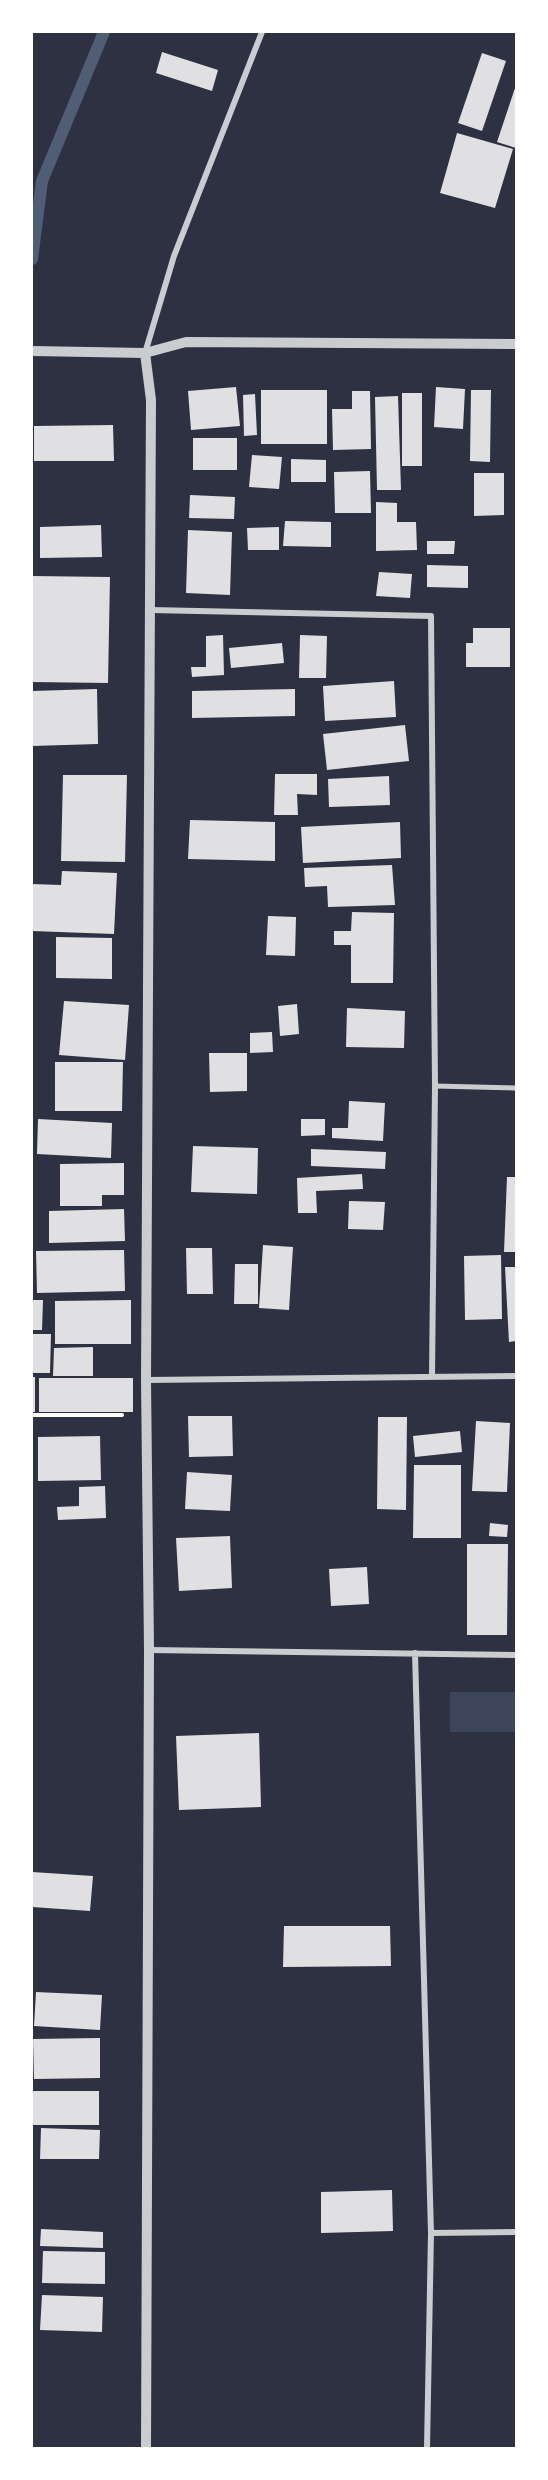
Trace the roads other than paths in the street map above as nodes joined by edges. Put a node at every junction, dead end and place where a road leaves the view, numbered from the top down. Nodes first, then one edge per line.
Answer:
1 (262, 32) edge
2 (516, 344) edge
3 (32, 351) edge
4 (145, 353) junction
5 (151, 610) junction
6 (435, 1086) junction
7 (516, 1088) edge
8 (432, 1376) junction
9 (516, 1376) edge
10 (146, 1380) junction
11 (149, 1650) junction
12 (415, 1653) junction
13 (516, 1655) edge
14 (516, 2232) edge
15 (431, 2233) junction
16 (146, 2448) edge
17 (427, 2448) edge

1 - 4 street
2 - 4 street
3 - 4 street
4 - 5 street
5 - 6 street
5 - 10 street
6 - 7 street
6 - 8 street
8 - 9 street
8 - 10 street
10 - 11 street
11 - 12 street
11 - 16 street
12 - 13 street
12 - 15 street
14 - 15 street
15 - 17 street

